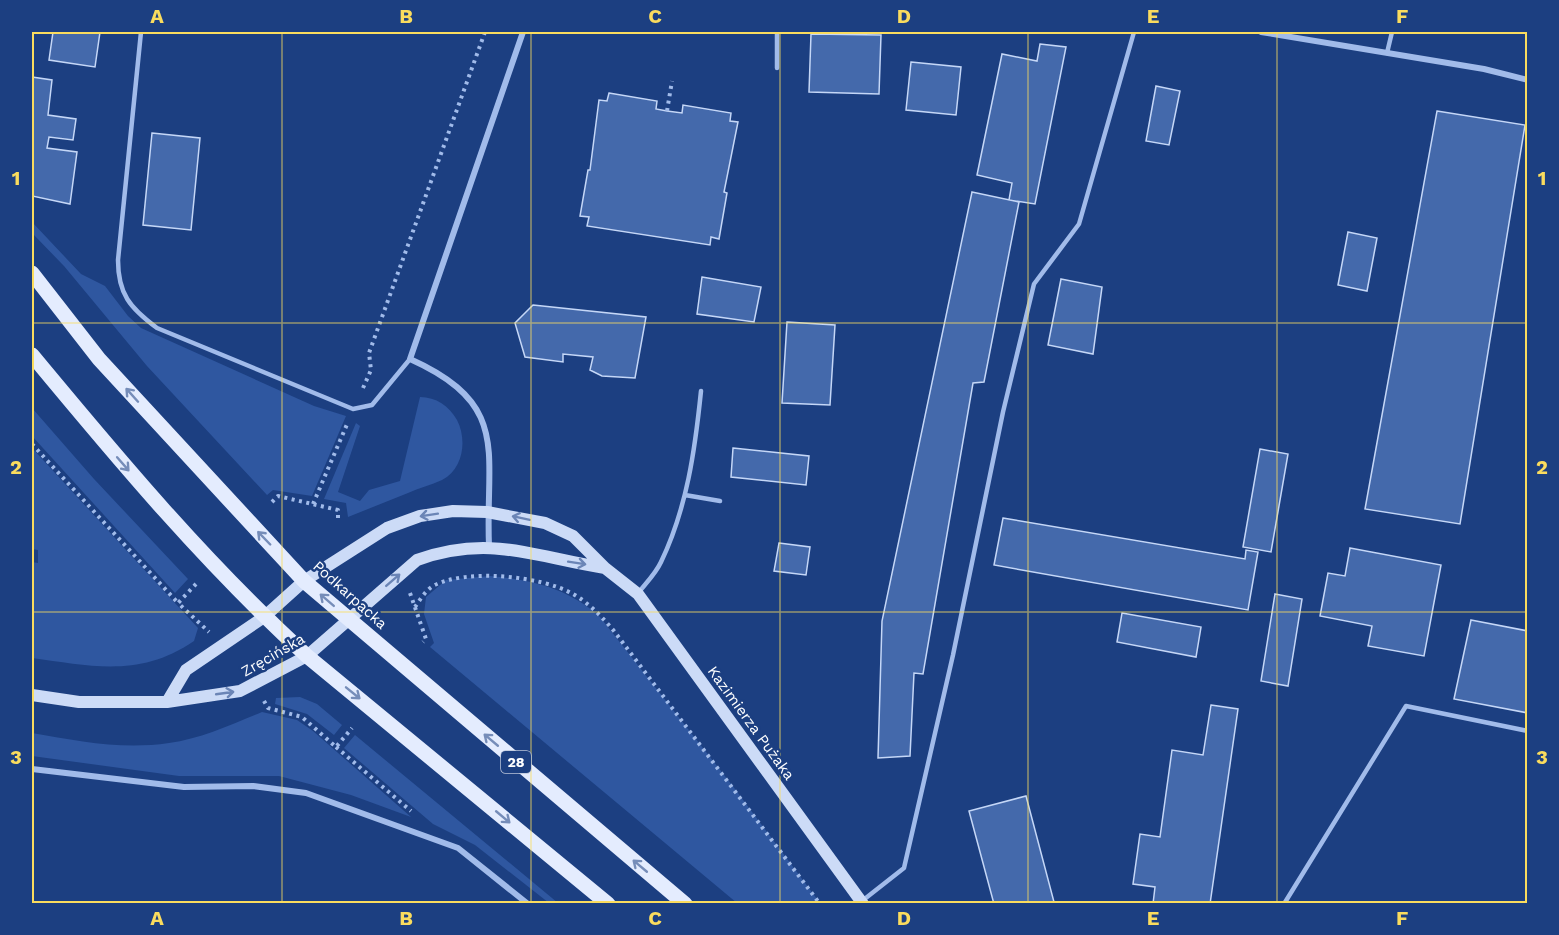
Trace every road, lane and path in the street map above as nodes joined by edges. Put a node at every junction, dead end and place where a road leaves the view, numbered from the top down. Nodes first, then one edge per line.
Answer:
1 (141, 32) edge
2 (485, 32) edge
3 (523, 32) edge
4 (777, 32) edge
5 (1134, 32) edge
6 (1261, 32) edge
7 (1392, 32) edge
8 (1387, 53) junction
9 (777, 68) dead end
10 (1527, 80) edge
11 (672, 81) dead end
12 (667, 111) dead end
13 (32, 273) edge
14 (32, 355) edge
15 (410, 359) junction
16 (701, 391) dead end
17 (353, 409) junction
18 (32, 444) edge
19 (685, 495) junction
20 (720, 501) dead end
21 (272, 502) dead end
22 (313, 504) junction
23 (487, 512) junction
24 (338, 518) dead end
25 (489, 546) junction
26 (605, 568) junction
27 (304, 581) junction
28 (196, 584) dead end
29 (407, 590) dead end
30 (638, 594) junction
31 (178, 603) junction
32 (415, 607) junction
33 (264, 617) junction
34 (349, 619) junction
35 (210, 634) dead end
36 (423, 642) dead end
37 (308, 656) junction
38 (32, 695) edge
39 (167, 702) junction
40 (264, 702) dead end
41 (352, 728) dead end
42 (1527, 731) edge
43 (336, 747) junction
44 (32, 769) edge
45 (413, 813) dead end
46 (528, 903) edge
47 (608, 903) edge
48 (685, 903) edge
49 (820, 903) edge
50 (863, 903) edge
51 (1284, 903) edge

1 - 17 lane
2 - 17 path
3 - 15 street
4 - 9 lane
5 - 50 lane
6 - 8 street
7 - 8 lane
8 - 10 street
11 - 12 path
27 -> 13 main road, Podkarpacka / 28
14 -> 33 main road
15 - 17 lane
15 - 23 street
16 - 19 lane
17 - 22 path
18 - 31 path
19 - 20 lane
19 - 30 lane
21 - 22 path
22 - 24 path
23 - 25 street
26 -> 23 street, Kazimierza Pużaka
23 -> 27 street, Kazimierza Pużaka
25 -> 26 street, Kazimierza Pużaka
34 -> 25 street, Kazimierza Pużaka
26 - 30 street, Kazimierza Pużaka
27 - 33 street
34 -> 27 main road, Podkarpacka / 28
28 - 31 path
29 - 32 path
30 - 50 street, Kazimierza Pużaka
31 - 35 path
32 - 36 path
32 - 49 path
33 - 37 main road
33 - 39 street
34 - 37 street, Zręcińska
48 -> 34 main road, Podkarpacka / 28
39 -> 37 street, Zręcińska
37 -> 47 main road
38 - 39 street, Zręcińska
40 - 43 path
41 - 43 path
42 - 51 lane
43 - 45 path
44 - 46 street

